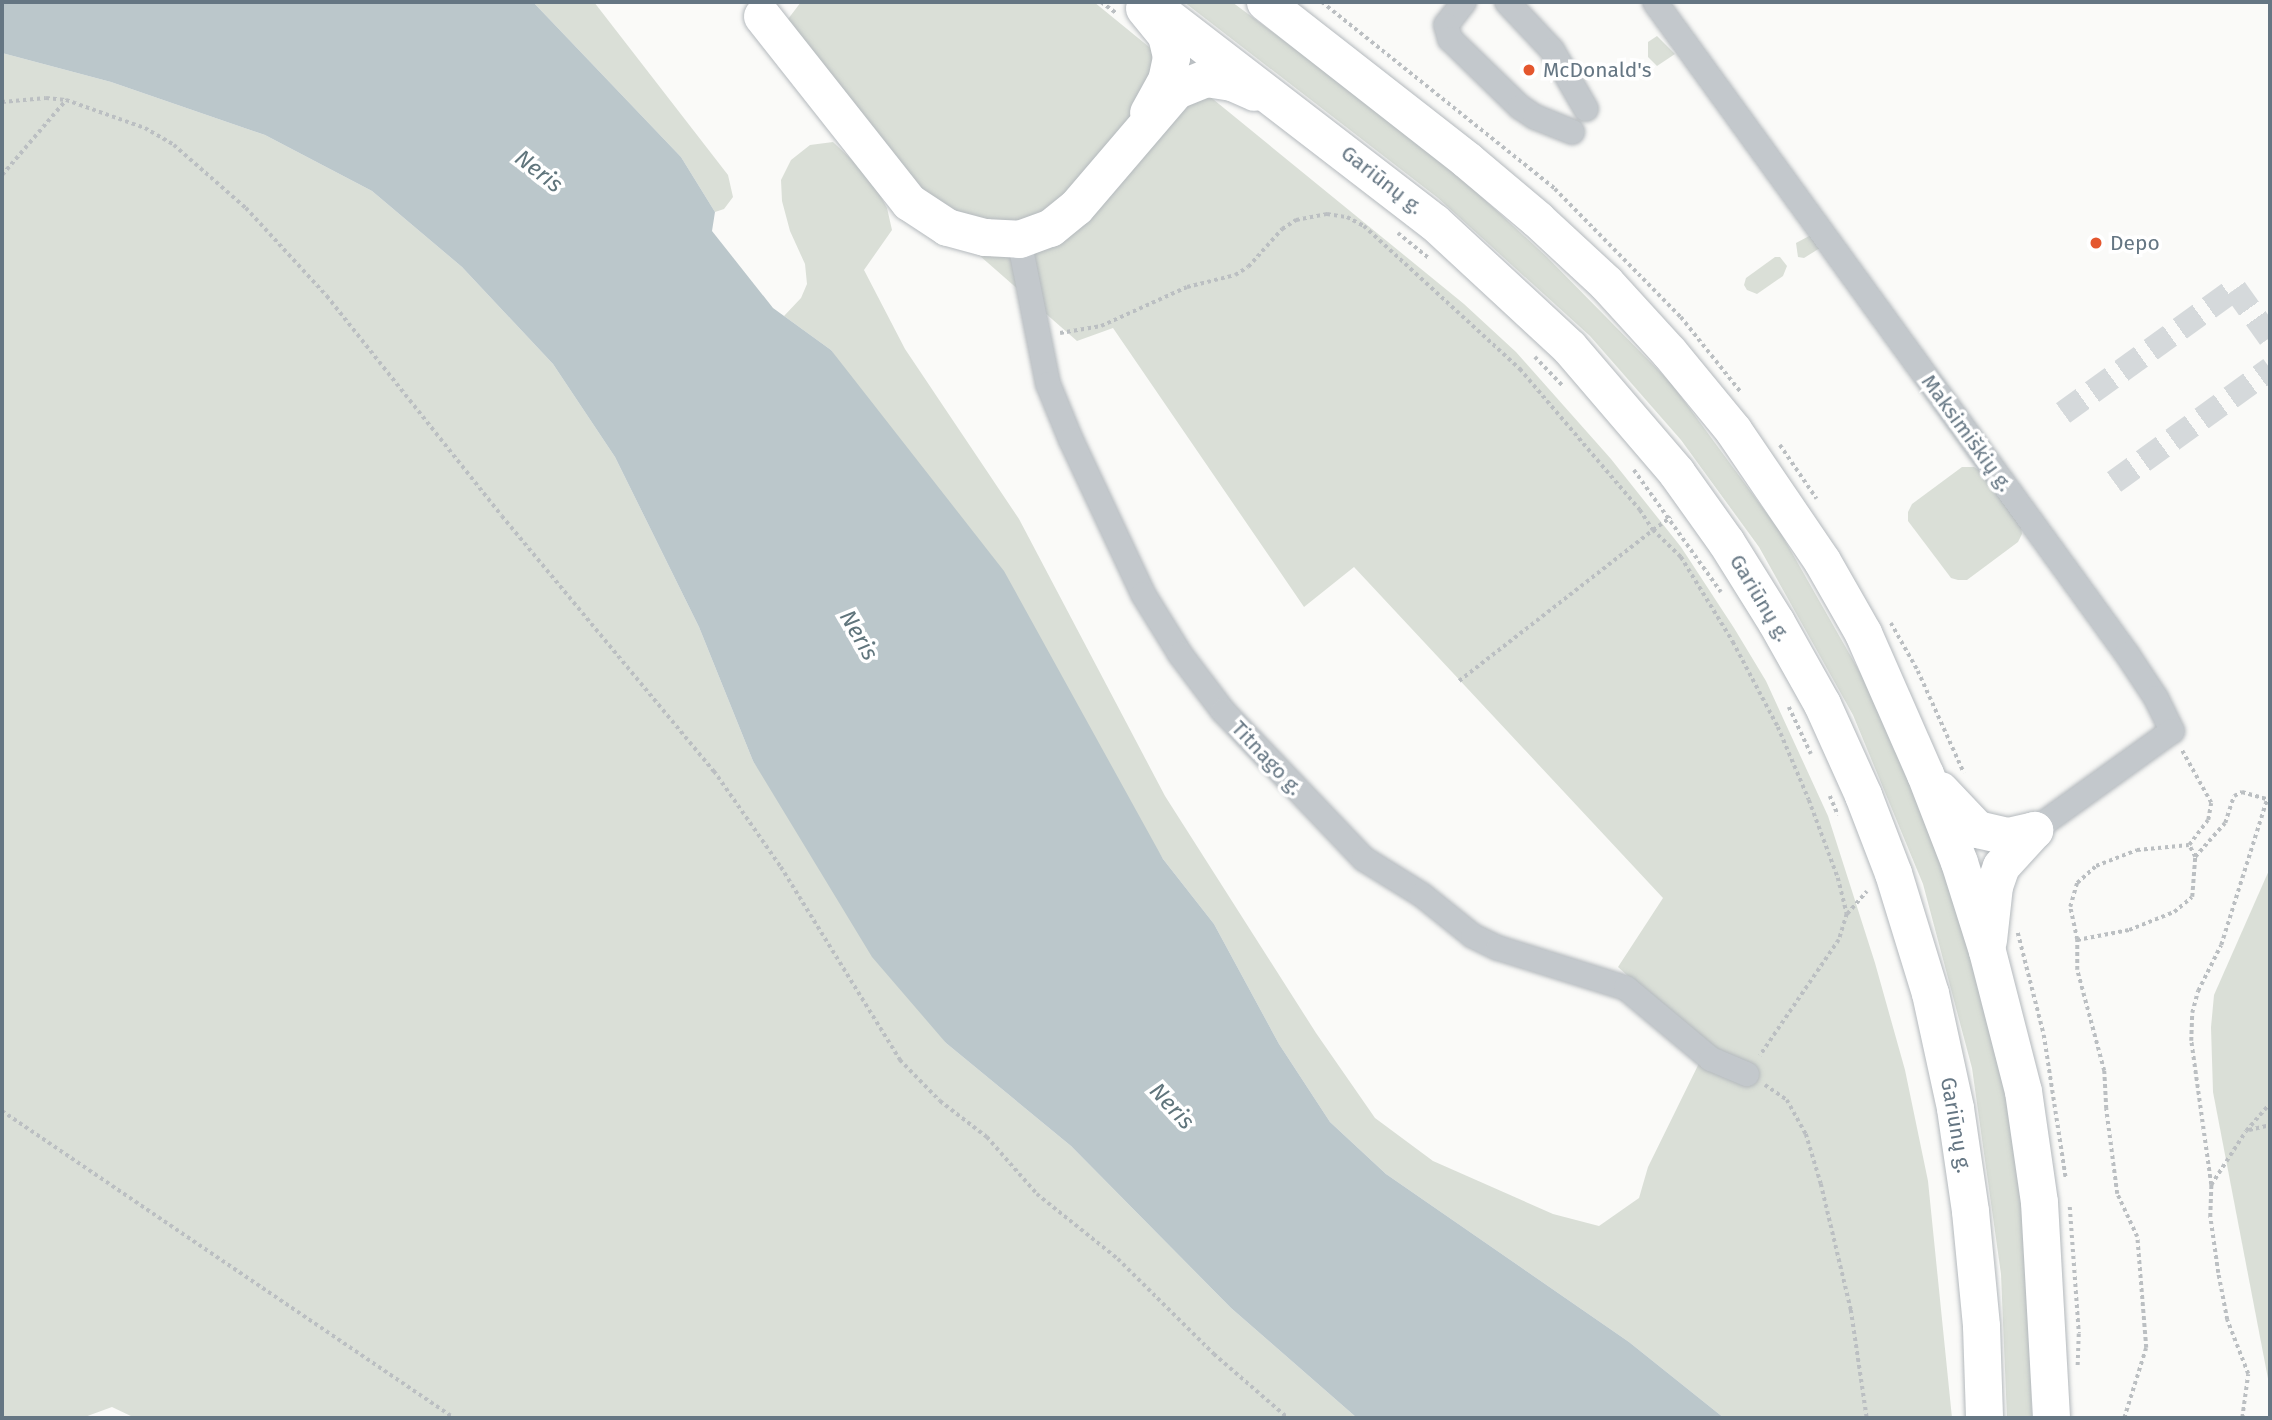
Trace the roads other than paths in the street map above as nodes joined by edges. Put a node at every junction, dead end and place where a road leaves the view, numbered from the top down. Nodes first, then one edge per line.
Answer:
1 (1265, 2) edge
2 (1299, 2) edge
3 (1464, 2) edge
4 (1507, 2) edge
5 (1655, 2) edge
6 (762, 6) edge
7 (1136, 7) edge
8 (1323, 46) junction
9 (1284, 104) junction
10 (1586, 109) dead end
11 (1572, 132) dead end
12 (1135, 135) junction
13 (1019, 239) junction
14 (1925, 774) junction
15 (2034, 830) junction
16 (1987, 951) junction
17 (1747, 1074) road end
18 (1984, 1418) edge
19 (2052, 1418) edge

1 - 8 highway
2 - 8 highway
3 - 11 street
4 - 10 street
5 - 15 street, Maksimiškių g.
6 - 13 highway
7 - 9 highway, Gariūnų g.
7 - 12 highway
8 - 14 highway
9 - 12 highway
9 - 18 highway, Gariūnų g.
12 - 13 highway
13 - 17 street, Titnago g.
14 - 15 highway
14 - 16 highway
15 - 16 highway
16 - 19 highway

